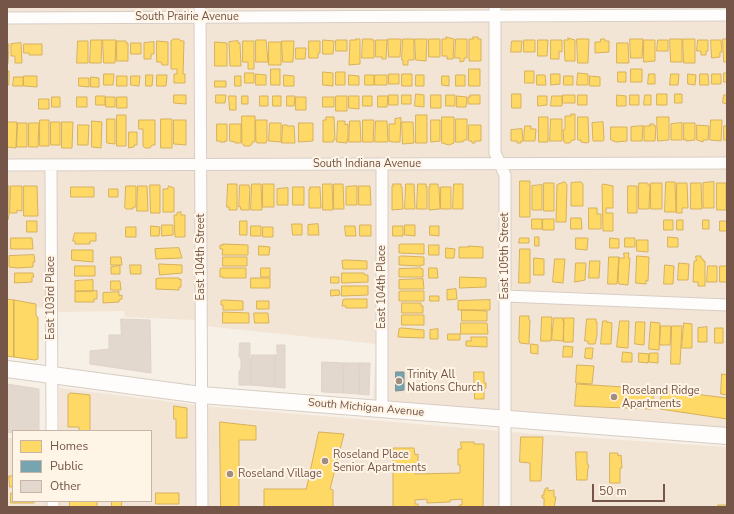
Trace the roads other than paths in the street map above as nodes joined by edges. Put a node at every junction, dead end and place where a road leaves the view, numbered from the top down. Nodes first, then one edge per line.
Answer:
1 (495, 11) edge
2 (200, 12) edge
3 (727, 15) edge
4 (7, 18) edge
5 (727, 163) edge
6 (201, 164) junction
7 (382, 164) junction
8 (7, 165) edge
9 (51, 165) junction
10 (500, 165) junction
11 (505, 296) junction
12 (727, 305) edge
13 (7, 369) edge
14 (51, 375) junction
15 (202, 395) junction
16 (382, 409) junction
17 (505, 420) junction
18 (52, 430) edge
19 (727, 436) edge
20 (202, 507) edge
21 (505, 507) edge

1 - 2 street, South Prairie Avenue
1 - 3 street, South Prairie Avenue
1 - 10 street, East 105th Street
2 - 4 street, South Prairie Avenue
2 - 6 street, East 104th Street
5 - 10 street, South Indiana Avenue
6 - 7 street, South Indiana Avenue
6 - 9 street, South Indiana Avenue
6 - 15 street, East 104th Street
7 - 10 street, South Indiana Avenue
7 - 16 street, East 104th Place
8 - 9 street, South Indiana Avenue
9 - 14 street, East 103rd Place
10 - 11 street, East 105th Street
11 - 12 street
11 - 17 street, East 105th Street
13 - 14 main road, South Michigan Avenue
14 - 15 main road, South Michigan Avenue
14 - 18 street, East 103rd Place
15 - 16 main road, South Michigan Avenue
15 - 20 street, East 104th Street
16 - 17 main road, South Michigan Avenue
17 - 19 main road, South Michigan Avenue
17 - 21 street, East 105th Street

